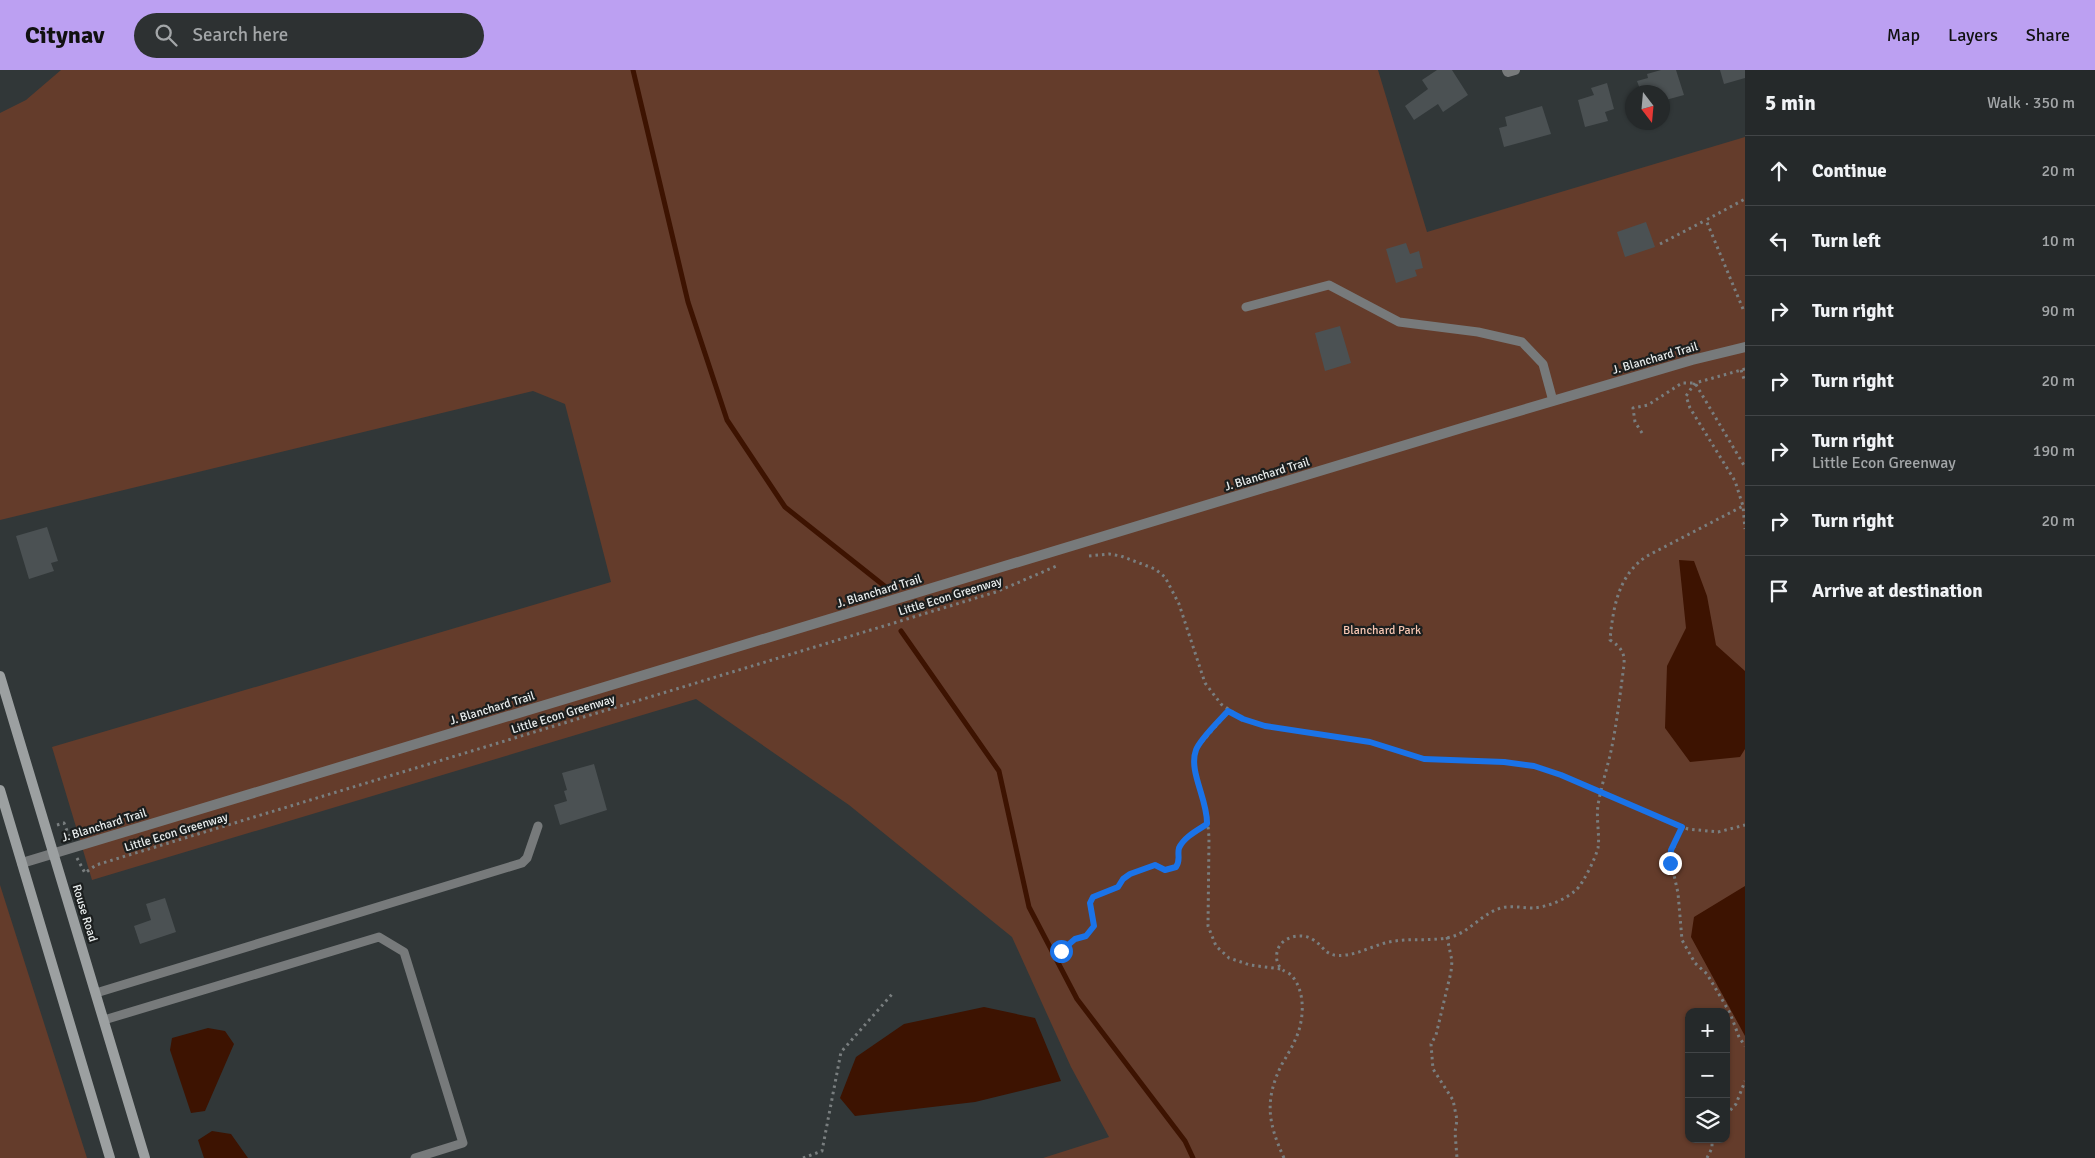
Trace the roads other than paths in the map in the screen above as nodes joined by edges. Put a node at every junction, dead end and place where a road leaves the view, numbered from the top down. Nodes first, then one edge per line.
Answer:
1 (1246, 307) dead end
2 (1745, 346) edge
3 (1553, 401) junction
4 (0, 676) edge
5 (0, 790) edge
6 (538, 826) dead end
7 (54, 854) junction
8 (22, 863) junction
9 (96, 993) junction
10 (104, 1020) junction
11 (110, 1158) edge
12 (145, 1158) edge
13 (415, 1158) edge

1 - 3 lane
2 - 3 street, J. Blanchard Trail
3 - 7 street, J. Blanchard Trail
4 - 7 street, Rouse Road
5 - 8 street
6 - 9 lane
7 - 8 street, J. Blanchard Trail
7 - 9 street, Rouse Road
8 - 11 street
9 - 10 street, Rouse Road
10 - 12 street, Rouse Road
10 - 13 lane

